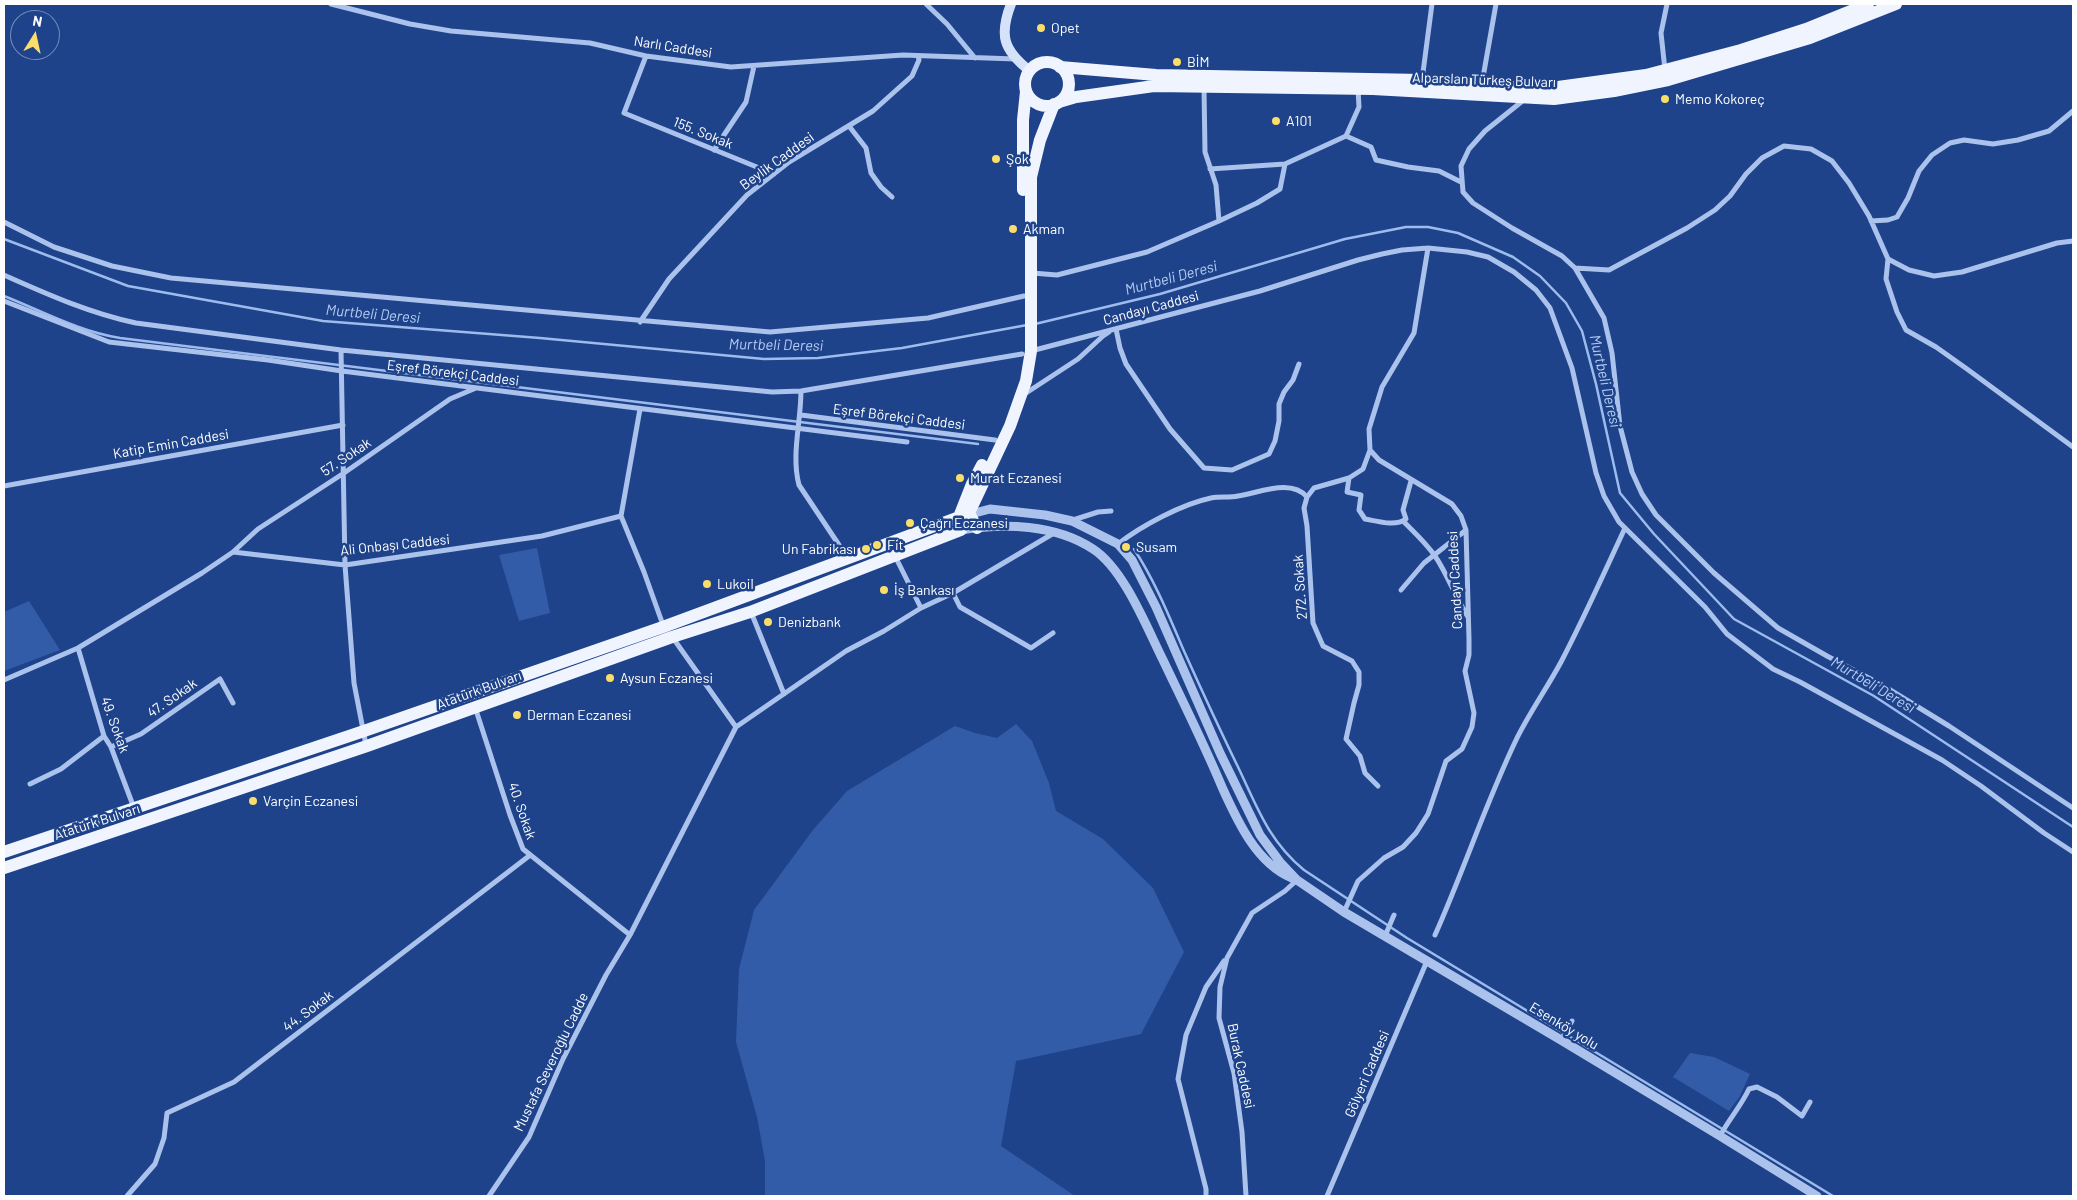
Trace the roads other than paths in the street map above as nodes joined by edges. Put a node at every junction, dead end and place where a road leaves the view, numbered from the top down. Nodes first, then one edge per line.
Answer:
1 (331, 4) edge
2 (926, 4) edge
3 (1011, 4) edge
4 (1432, 4) edge
5 (1496, 4) edge
6 (1666, 4) edge
7 (1868, 4) edge
8 (1896, 4) edge
9 (1855, 7) edge
10 (646, 56) junction
11 (918, 56) junction
12 (975, 58) junction
13 (1015, 59) junction
14 (754, 66) junction
15 (1060, 67) junction
16 (1030, 70) junction
17 (1665, 70) junction
18 (1422, 80) junction
19 (1482, 84) junction
20 (1204, 86) junction
21 (1358, 89) junction
22 (1026, 91) junction
23 (1525, 99) junction
24 (1057, 103) junction
25 (2073, 111) edge
26 (849, 126) junction
27 (1346, 136) junction
28 (714, 150) junction
29 (1285, 164) junction
30 (1210, 169) junction
31 (774, 174) junction
32 (1461, 182) junction
33 (892, 198) dead end
34 (1219, 221) junction
35 (1871, 221) junction
36 (4, 222) edge
37 (2073, 241) edge
38 (1428, 248) junction
39 (1888, 259) junction
40 (1575, 268) junction
41 (1032, 273) junction
42 (4, 275) edge
43 (1028, 294) junction
44 (4, 301) edge
45 (640, 322) junction
46 (1116, 329) junction
47 (1027, 348) junction
48 (341, 350) junction
49 (1299, 364) dead end
50 (342, 370) junction
51 (477, 388) junction
52 (801, 391) junction
53 (1022, 396) junction
54 (640, 409) junction
55 (800, 417) junction
56 (343, 425) junction
57 (799, 428) junction
58 (995, 440) junction
59 (907, 442) dead end
60 (2073, 447) edge
61 (1370, 450) junction
62 (344, 473) junction
63 (1349, 478) junction
64 (1410, 481) junction
65 (4, 486) edge
66 (1307, 496) junction
67 (1111, 511) dead end
68 (621, 516) junction
69 (963, 521) junction
70 (1072, 521) junction
71 (1403, 521) junction
72 (977, 528) joint
73 (1625, 528) junction
74 (1466, 530) junction
75 (1055, 532) junction
76 (1118, 544) junction
77 (233, 552) junction
78 (894, 555) junction
79 (1434, 555) junction
80 (848, 559) junction
81 (345, 564) junction
82 (1401, 590) dead end
83 (953, 593) junction
84 (921, 608) junction
85 (750, 612) junction
86 (1468, 618) junction
87 (663, 627) junction
88 (1053, 633) dead end
89 (672, 637) junction
90 (78, 648) junction
91 (4, 680) edge
92 (784, 694) junction
93 (233, 703) dead end
94 (476, 707) junction
95 (736, 727) junction
96 (364, 731) junction
97 (104, 736) junction
98 (366, 746) junction
99 (111, 747) junction
100 (30, 784) dead end
101 (1378, 786) dead end
102 (134, 808) junction
103 (2073, 808) edge
104 (4, 852) edge
105 (2073, 852) edge
106 (530, 856) junction
107 (4, 868) edge
108 (1297, 880) junction
109 (1346, 909) junction
110 (1394, 915) dead end
111 (1386, 933) junction
112 (630, 935) junction
113 (1435, 935) dead end
114 (1227, 958) junction
115 (1427, 960) junction
116 (1572, 1021) dead end
117 (1561, 1038) junction
118 (1810, 1102) dead end
119 (1721, 1135) junction
120 (127, 1196) edge
121 (489, 1196) edge
122 (1206, 1196) edge
123 (1246, 1196) edge
124 (1327, 1196) edge
125 (1817, 1196) edge

1 - 10 street, Narlı Caddesi
2 - 12 street
3 - 13 main road
4 - 18 street
5 - 19 street
6 - 17 street
7 - 9 main road, Alparslan Türkeş Bulvarı
8 - 23 main road, Alparslan Türkeş Bulvarı
9 - 17 main road, Alparslan Türkeş Bulvarı
10 - 14 street, Narlı Caddesi
10 - 28 street, 155. Sokak
11 - 12 street, Narlı Caddesi
11 - 14 street, Narlı Caddesi
11 - 26 street, Beylik Caddesi
12 - 13 street, Narlı Caddesi
13 - 16 main road
14 - 28 street
15 - 16 main road
15 - 18 main road, Alparslan Türkeş Bulvarı
15 - 24 main road
16 - 22 main road
17 - 19 main road, Alparslan Türkeş Bulvarı
18 - 19 main road, Alparslan Türkeş Bulvarı
20 - 21 main road, Alparslan Türkeş Bulvarı
20 - 24 main road, Alparslan Türkeş Bulvarı
20 - 30 street
21 - 23 main road, Alparslan Türkeş Bulvarı
21 - 27 street
22 - 24 main road
22 - 43 main road
23 - 32 street
24 - 41 main road
25 - 35 street
26 - 31 street, Beylik Caddesi
26 - 33 street
27 - 29 street
27 - 32 street
28 - 31 street, 155. Sokak
29 - 30 street
29 - 34 street
30 - 34 street
31 - 45 street, Beylik Caddesi
32 - 40 street
34 - 41 street
35 - 39 street
35 - 40 street
36 - 45 street
37 - 39 street
38 - 46 street, Candayı Caddesi
38 - 61 street
38 - 73 street, Candayı Caddesi
39 - 60 street
40 - 103 street
41 - 43 main road
42 - 48 street, Candayı Caddesi
43 - 45 street
43 - 47 main road
44 - 50 street, Eşref Börekçi Caddesi
46 - 47 street, Candayı Caddesi
46 - 49 street
46 - 53 street
47 - 52 street, Candayı Caddesi
47 - 53 main road
47 - 58 main road
48 - 50 street
48 - 52 street, Candayı Caddesi
50 - 51 street, Eşref Börekçi Caddesi
50 - 56 street
51 - 54 street, Eşref Börekçi Caddesi
51 - 62 street, 57. Sokak
52 - 55 street
53 - 69 main road
54 - 57 street, Eşref Börekçi Caddesi
54 - 68 street
55 - 57 street
55 - 58 street, Eşref Börekçi Caddesi
56 - 62 street
56 - 65 street, Katip Emin Caddesi
57 - 59 street, Eşref Börekçi Caddesi
57 - 80 street
58 - 69 main road
61 - 63 street
61 - 64 street, Candayı Caddesi
62 - 77 street, 57. Sokak
62 - 81 street
63 - 66 street
63 - 71 street
64 - 71 street
64 - 74 street, Candayı Caddesi
66 - 76 street
66 - 101 street, 272. Sokak
67 - 70 street
68 - 81 street, Ali Onbaşı Caddesi
68 - 87 street
69 - 70 street
69 - 72 main road
69 - 78 main road, Atatürk Bulvarı
69 - 80 main road, Atatürk Bulvarı
70 - 76 street
71 - 79 street
72 - 75 street
73 - 105 street, Candayı Caddesi
73 - 113 street
74 - 79 street
74 - 86 street, Candayı Caddesi
75 - 83 street
75 - 108 street
76 - 108 street
77 - 81 street, Ali Onbaşı Caddesi
77 - 90 street
78 - 84 street
78 - 85 main road, Atatürk Bulvarı
79 - 82 street
79 - 86 street
80 - 87 main road, Atatürk Bulvarı
81 - 96 street
83 - 84 street
83 - 88 street
84 - 92 street
85 - 89 main road, Atatürk Bulvarı
85 - 92 street
86 - 109 street, Candayı Caddesi
87 - 89 street
87 - 96 main road, Atatürk Bulvarı
89 - 94 main road, Atatürk Bulvarı
89 - 95 street
90 - 91 street
90 - 97 street, 49. Sokak
92 - 95 street
93 - 99 street, 47. Sokak
94 - 98 main road, Atatürk Bulvarı
94 - 106 street, 40. Sokak
95 - 112 street, Mustafa Severoğlu Cadde
96 - 98 street
96 - 102 main road, Atatürk Bulvarı
97 - 99 street, 49. Sokak
97 - 100 street
98 - 107 main road, Atatürk Bulvarı
99 - 102 street, 49. Sokak
102 - 104 main road, Atatürk Bulvarı
106 - 112 street, 40. Sokak
106 - 120 street, 44. Sokak
108 - 109 street, Esenköy yolu
108 - 114 street, Burak Caddesi
109 - 111 street, Esenköy yolu
110 - 111 street
111 - 115 street, Esenköy yolu
112 - 121 street, Mustafa Severoğlu Cadde
114 - 122 street
114 - 123 street, Burak Caddesi
115 - 117 street, Esenköy yolu
115 - 124 street, Gölyeri Caddesi
116 - 117 street
117 - 119 street, Esenköy yolu
118 - 119 street
119 - 125 street, Esenköy yolu

